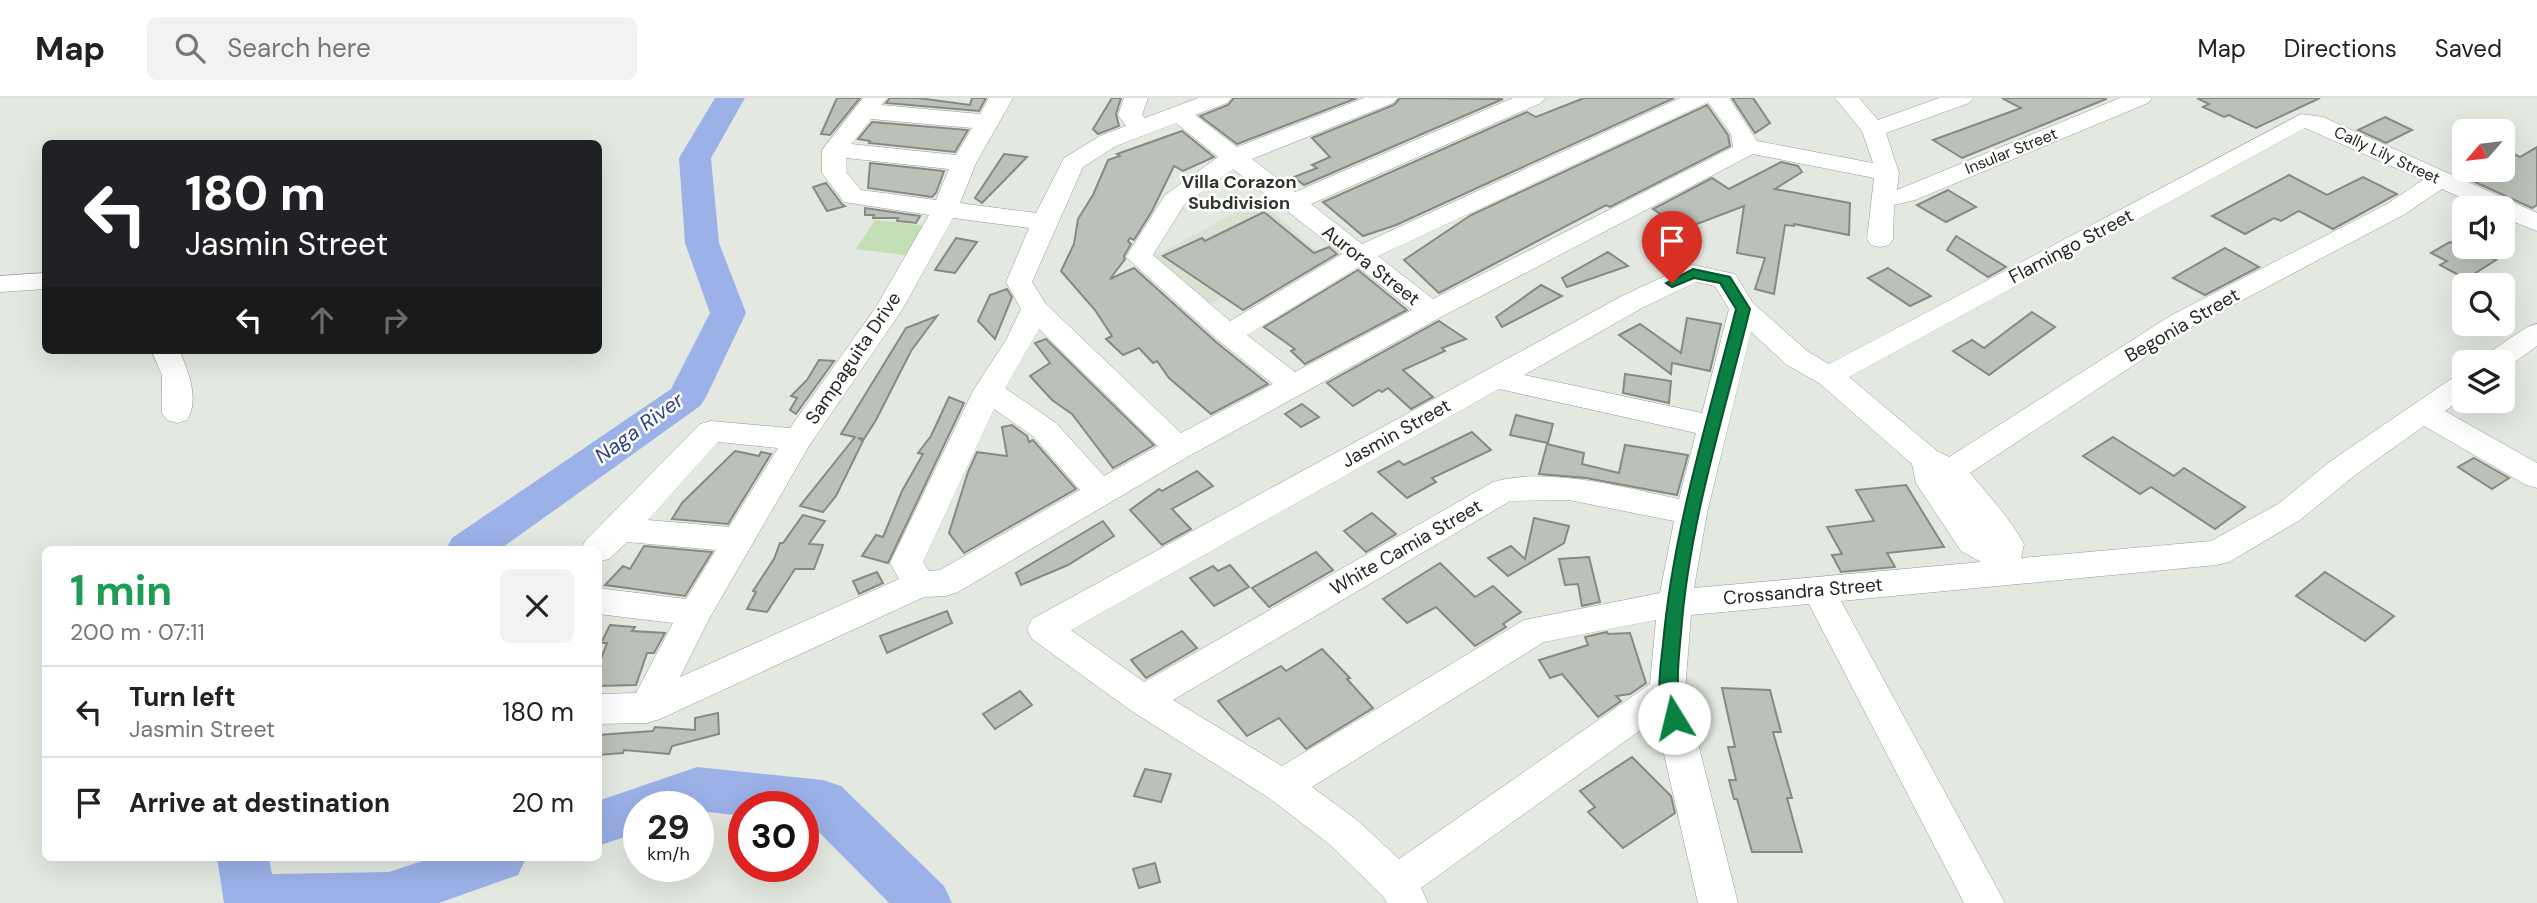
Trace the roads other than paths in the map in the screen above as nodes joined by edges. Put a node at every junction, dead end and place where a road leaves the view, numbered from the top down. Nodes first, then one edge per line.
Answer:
1 (1001, 98) edge
2 (1136, 98) edge
3 (1219, 98) edge
4 (1385, 98) edge
5 (1532, 98) edge
6 (1699, 98) edge
7 (1717, 98) edge
8 (1847, 98) edge
9 (1961, 98) edge
10 (2140, 98) edge
11 (870, 104) edge
12 (1179, 114) junction
13 (985, 122) junction
14 (2315, 122) joint
15 (1141, 129) junction
16 (1873, 130) junction
17 (1747, 146) junction
18 (834, 150) junction
19 (1232, 158) junction
20 (964, 163) junction
21 (1887, 173) junction
22 (2439, 179) junction
23 (1882, 201) junction
24 (1292, 203) junction
25 (946, 208) junction
26 (1044, 222) junction
27 (2537, 223) edge
28 (1880, 239) dead end
29 (1359, 255) junction
30 (42, 281) edge
31 (0, 284) edge
32 (1035, 309) junction
33 (1743, 309) junction
34 (1431, 311) junction
35 (2537, 333) edge
36 (1228, 334) junction
37 (2512, 350) edge
38 (167, 354) edge
39 (1829, 376) junction
40 (1495, 378) junction
41 (1294, 386) junction
42 (988, 391) junction
43 (2452, 392) edge
44 (2423, 412) junction
45 (177, 413) dead end
46 (1712, 426) junction
47 (798, 439) junction
48 (1178, 448) junction
49 (1936, 471) junction
50 (2537, 477) edge
51 (1102, 494) junction
52 (1691, 513) junction
53 (609, 539) edge
54 (738, 540) junction
55 (2007, 567) junction
56 (920, 584) junction
57 (1818, 589) junction
58 (602, 601) edge
59 (1675, 603) junction
60 (695, 613) junction
61 (1667, 691) junction
62 (1143, 700) junction
63 (648, 708) junction
64 (602, 709) edge
65 (1282, 786) junction
66 (1403, 893) edge
67 (1718, 903) edge
68 (1985, 903) edge

1 - 13 street, Sampaguita Drive
2 - 15 street
3 - 12 street
4 - 19 street
5 - 24 street
6 - 29 street
7 - 17 street
8 - 16 street
9 - 16 street
10 - 23 street, Insular Street
11 - 13 street
11 - 18 street
12 - 15 street
12 - 19 street, Aurora Street
13 - 20 street, Sampaguita Drive
14 - 22 street, Cally Lily Street
14 - 39 street, Flamingo Street
15 - 26 street
16 - 21 street
17 - 21 street
17 - 34 street
18 - 20 street
18 - 25 street
19 - 24 street, Aurora Street
19 - 36 street
20 - 25 street, Sampaguita Drive
21 - 23 street
22 - 27 street, Cally Lily Street
22 - 49 street, Begonia Street
23 - 28 street
24 - 29 street, Aurora Street
25 - 26 street
25 - 47 street, Sampaguita Drive
26 - 32 street
29 - 34 street, Aurora Street
29 - 36 street
30 - 31 street
32 - 42 street
32 - 48 street
33 - 39 street, Jasmin Street
33 - 40 street, Jasmin Street
33 - 46 street
34 - 41 street
35 - 37 street
36 - 41 street
38 - 45 street
39 - 49 street, Jasmin Street
40 - 46 street
40 - 62 street, Jasmin Street
41 - 48 street
42 - 51 street
42 - 56 street
43 - 44 street, Crossandra Street
44 - 50 street
44 - 55 street, Crossandra Street
46 - 52 street
47 - 53 street
47 - 54 street, Sampaguita Drive
48 - 51 street
49 - 55 street, Jasmin Street
51 - 56 street
52 - 59 street
52 - 62 street, White Camia Street
53 - 54 street
54 - 60 street, Sampaguita Drive
55 - 57 street, Crossandra Street
56 - 63 street
57 - 59 street, Crossandra Street
57 - 68 street
58 - 60 street
59 - 61 street
59 - 65 street, Crossandra Street
60 - 63 street, Sampaguita Drive
61 - 66 street
61 - 67 street
62 - 65 street
63 - 64 street
65 - 66 street

